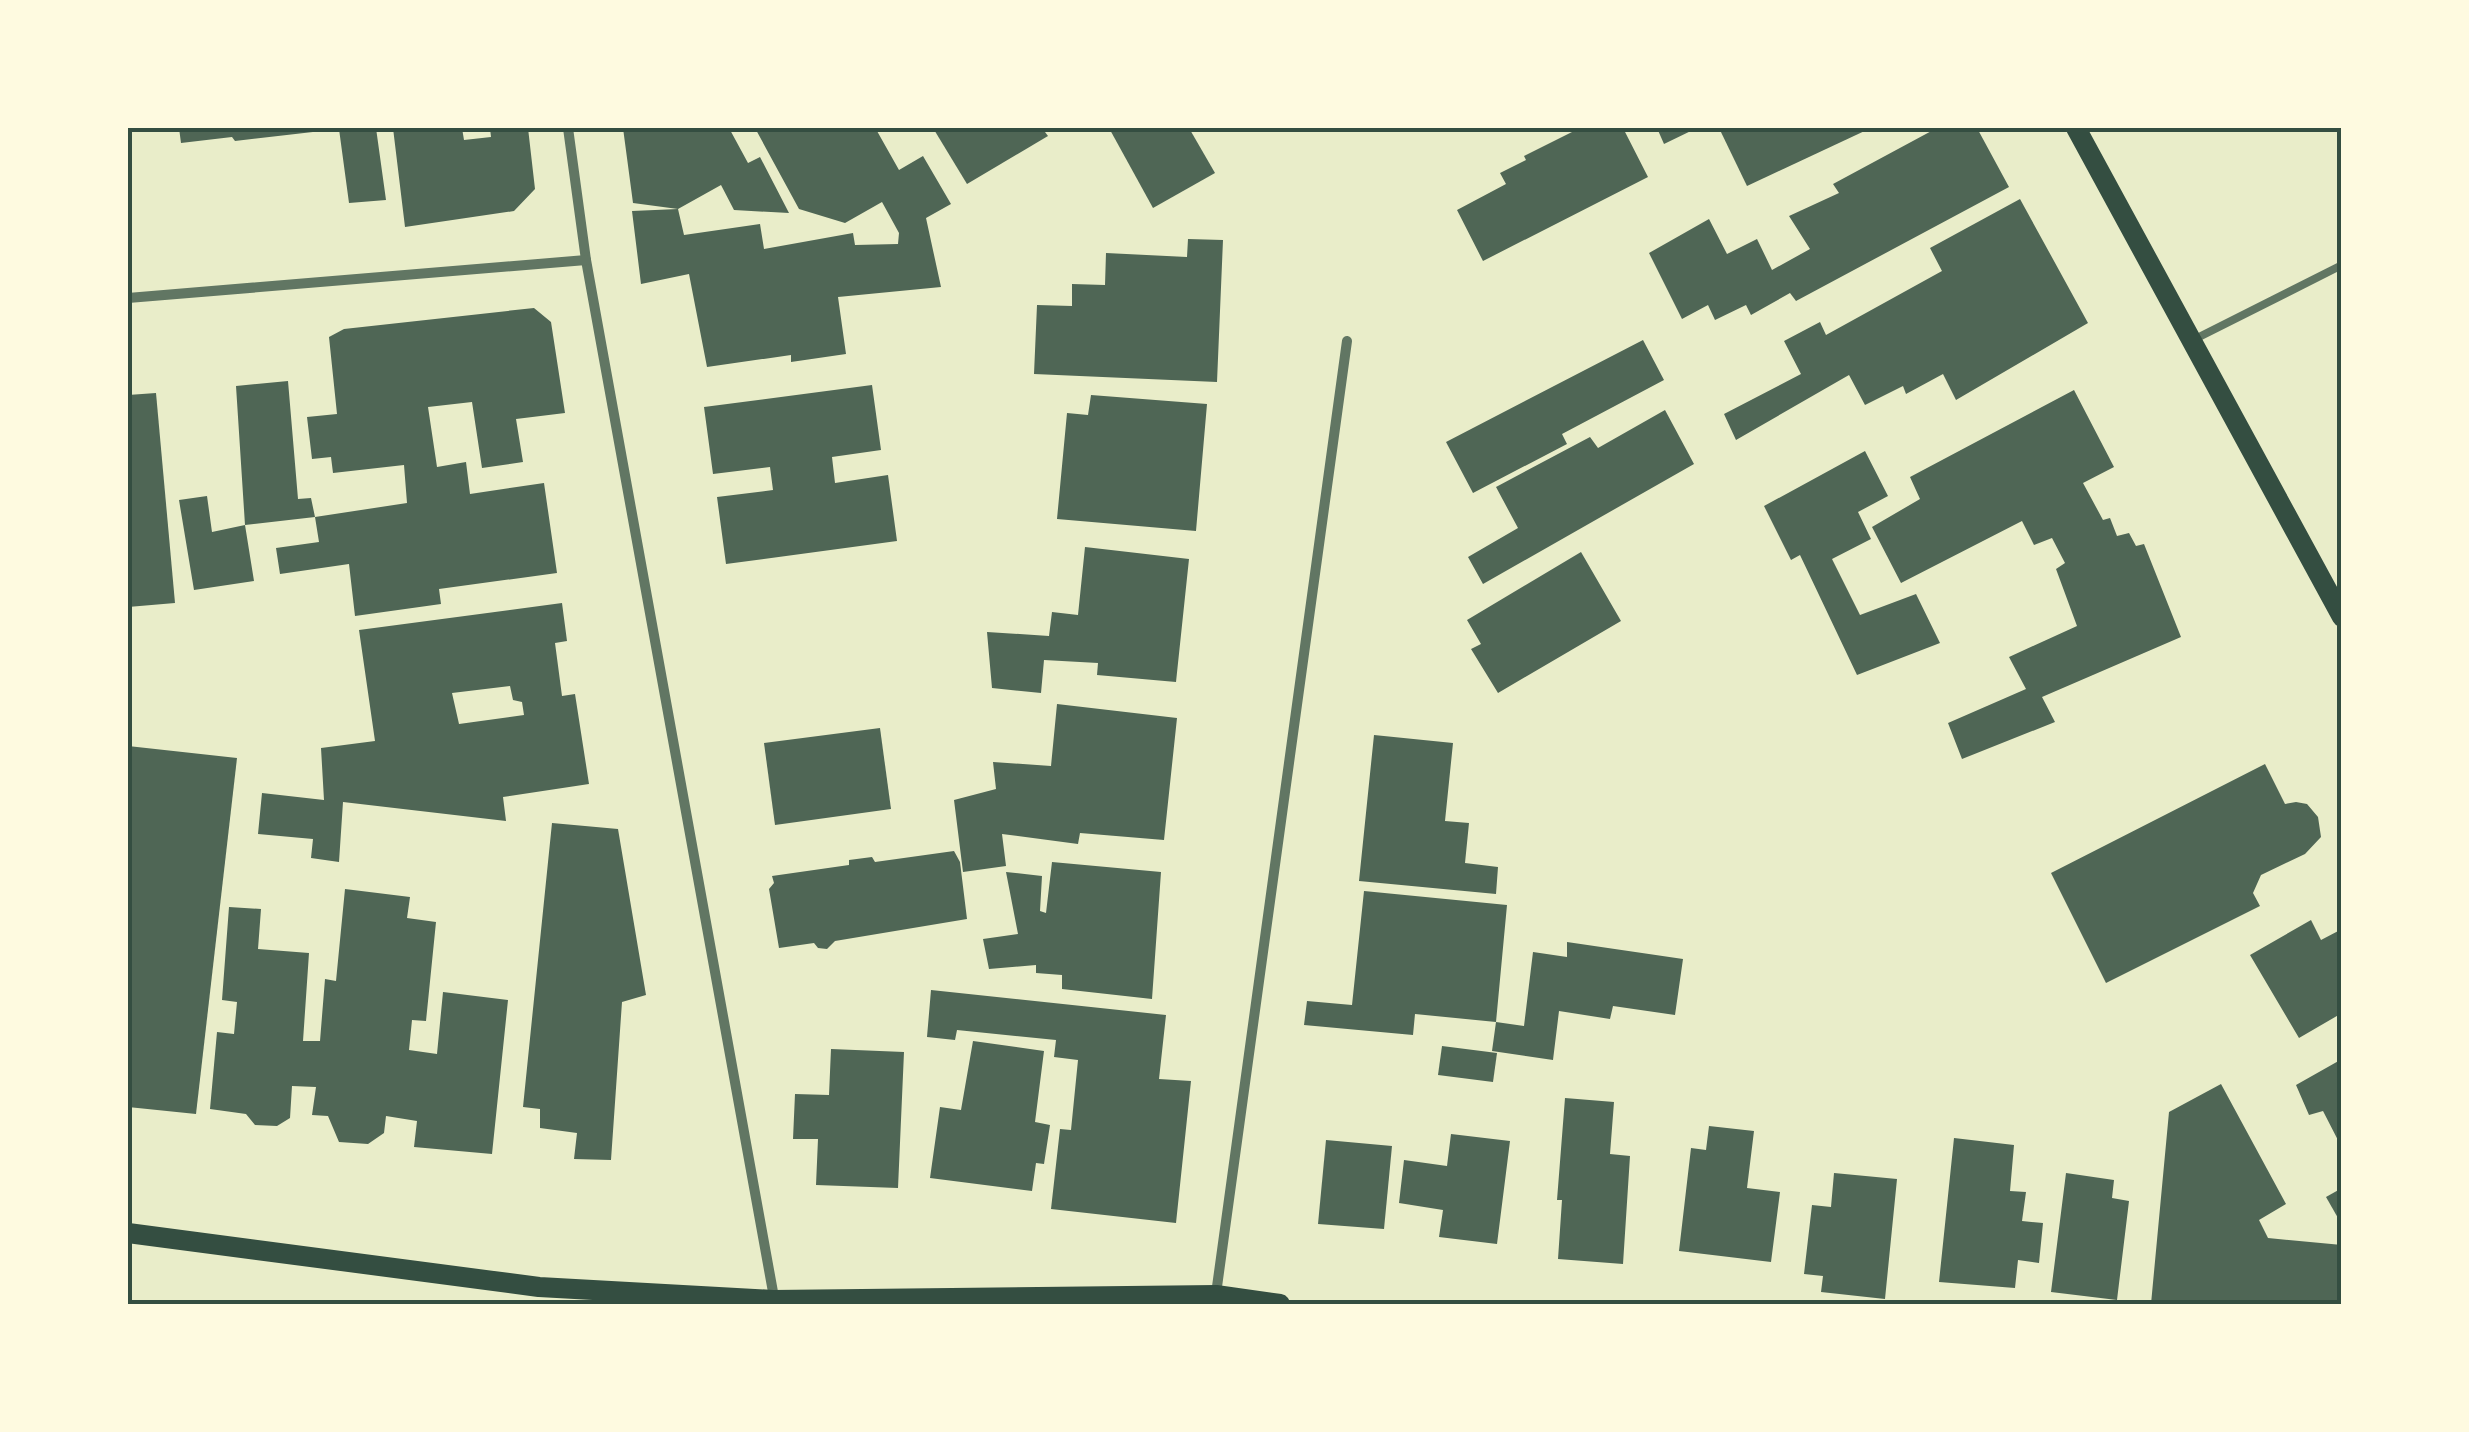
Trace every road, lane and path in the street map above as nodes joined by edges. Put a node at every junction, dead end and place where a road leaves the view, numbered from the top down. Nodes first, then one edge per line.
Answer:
1 (568, 128) edge
2 (2076, 128) edge
3 (586, 260) junction
4 (2342, 265) edge
5 (128, 298) edge
6 (1346, 340) dead end
7 (2191, 342) junction
8 (2342, 617) edge
9 (128, 1233) edge
10 (1216, 1295) junction
11 (536, 1296) edge
12 (774, 1302) edge
13 (1280, 1304) edge

1 - 3 street
2 - 7 main road
3 - 5 street
3 - 12 street
4 - 7 lane
6 - 10 street
7 - 8 main road
9 - 11 main road
10 - 12 main road
10 - 13 main road
11 - 12 main road

